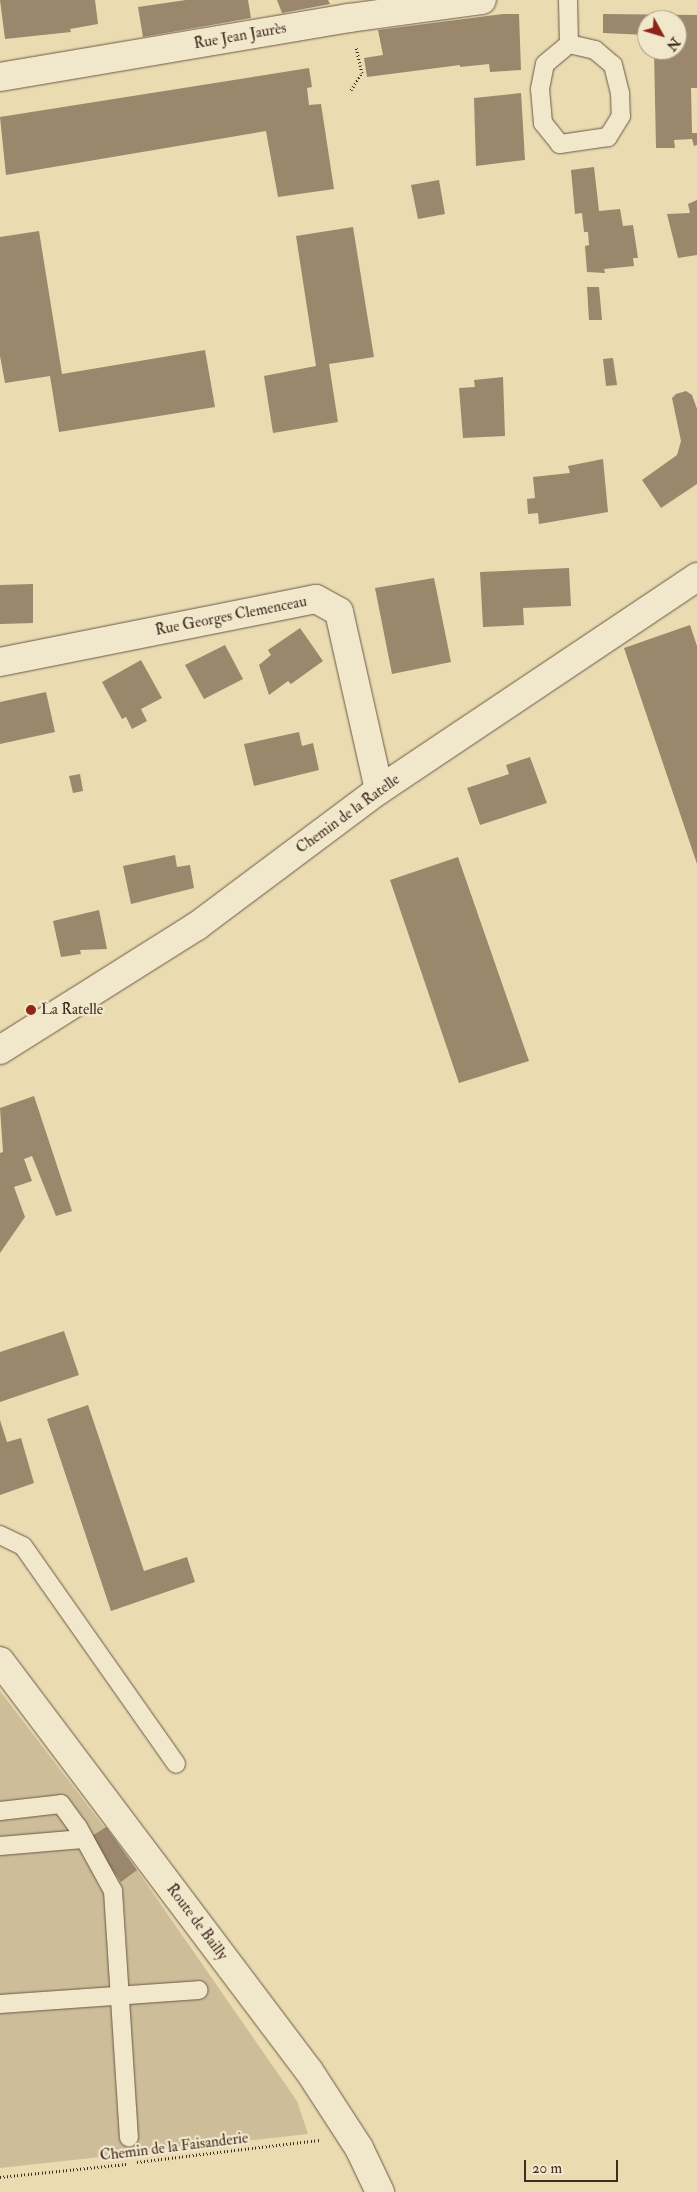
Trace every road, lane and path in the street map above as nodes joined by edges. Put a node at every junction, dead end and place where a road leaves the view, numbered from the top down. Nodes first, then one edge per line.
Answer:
1 (482, 0) edge
2 (568, 0) edge
3 (349, 18) junction
4 (569, 44) junction
5 (0, 77) edge
6 (351, 90) dead end
7 (697, 577) edge
8 (0, 662) edge
9 (379, 790) junction
10 (0, 1050) edge
11 (0, 1535) edge
12 (0, 1661) edge
13 (176, 1764) dead end
14 (0, 1811) edge
15 (83, 1839) junction
16 (0, 1846) edge
17 (199, 1990) dead end
18 (118, 1996) junction
19 (0, 2004) edge
20 (349, 2132) junction
21 (129, 2136) dead end
22 (0, 2177) edge
23 (380, 2192) edge

1 - 3 street, Rue Jean Jaurès
2 - 4 lane
3 - 5 street, Rue Jean Jaurès
3 - 6 path
4 - 4 lane
7 - 9 street, Chemin de la Ratelle
8 - 9 street, Rue Georges Clemenceau
9 - 10 street, Chemin de la Ratelle
11 - 13 lane
12 - 20 street, Route de Bailly
14 - 15 lane
15 - 16 lane
15 - 18 lane
17 - 18 lane
18 - 19 lane
18 - 21 lane
20 - 22 path, Chemin de la Faisanderie
20 - 23 street, Route de Bailly

